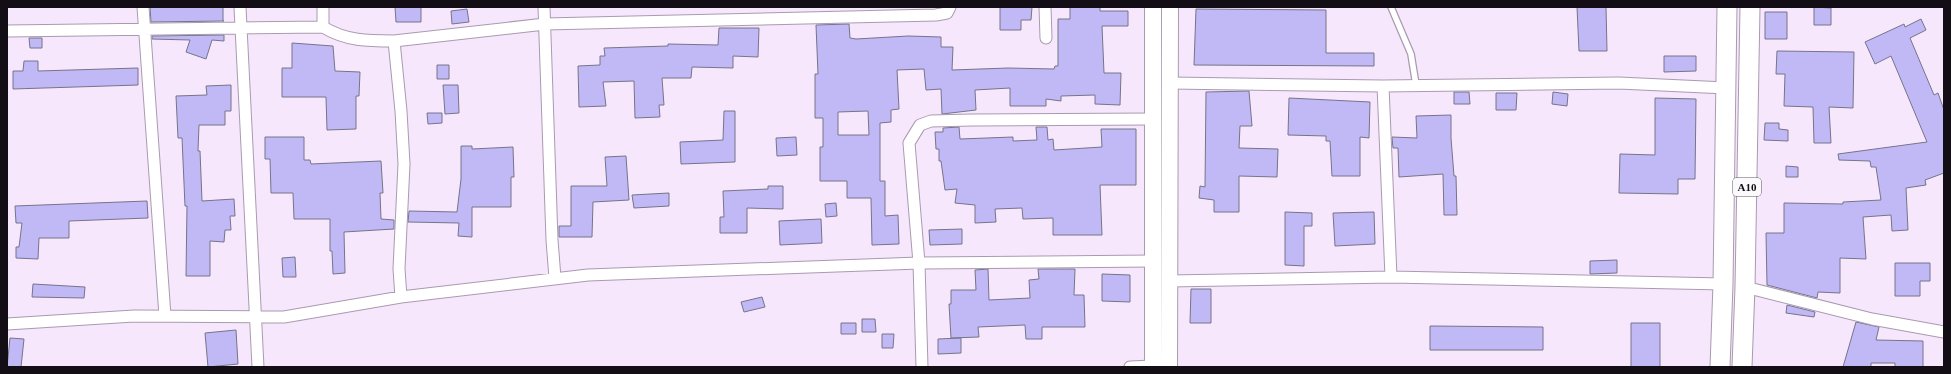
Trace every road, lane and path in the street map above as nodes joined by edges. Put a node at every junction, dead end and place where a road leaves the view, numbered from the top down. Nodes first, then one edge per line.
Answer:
1 (143, 7) edge
2 (240, 7) edge
3 (323, 7) edge
4 (544, 7) edge
5 (950, 7) edge
6 (1046, 7) edge
7 (1153, 7) edge
8 (1170, 7) edge
9 (1391, 7) edge
10 (1727, 7) edge
11 (1750, 7) edge
12 (860, 12) edge
13 (545, 24) junction
14 (323, 27) junction
15 (241, 28) junction
16 (146, 30) junction
17 (7, 31) edge
18 (1046, 38) dead end
19 (394, 40) junction
20 (1170, 83) junction
21 (1416, 85) junction
22 (1383, 86) junction
23 (1726, 88) junction
24 (1153, 119) junction
25 (1153, 261) junction
26 (919, 263) junction
27 (1392, 277) junction
28 (555, 278) junction
29 (1168, 281) junction
30 (1723, 284) junction
31 (1745, 287) junction
32 (401, 297) junction
33 (165, 316) junction
34 (254, 317) junction
35 (7, 324) edge
36 (1944, 332) edge
37 (258, 367) edge
38 (922, 367) edge
39 (1130, 367) edge
40 (1153, 367) edge
41 (1169, 367) edge
42 (1720, 367) edge
43 (1742, 367) edge

1 - 16 street
2 - 15 street
3 - 14 street
4 - 13 street
5 - 12 street
6 - 18 street
7 - 24 main road
8 - 20 main road
9 - 21 lane
10 - 23 highway, A10
11 - 31 highway, A10
12 - 13 street
13 - 19 street
13 - 28 street
14 - 15 street
14 - 19 street
15 - 16 street
15 - 34 street
16 - 17 street
16 - 33 street
19 - 32 street
20 - 22 street
20 - 29 main road
21 - 22 street
21 - 23 street
22 - 27 street
23 - 30 highway, A10
24 - 25 main road
24 - 26 street
25 - 26 street
25 - 40 main road
26 - 28 street
26 - 38 street
27 - 29 street
27 - 30 street
28 - 32 street
29 - 41 main road
30 - 42 highway, A10
31 - 36 street
31 - 43 highway, A10
32 - 34 street
33 - 34 street
33 - 35 street
34 - 37 street
39 - 40 street

